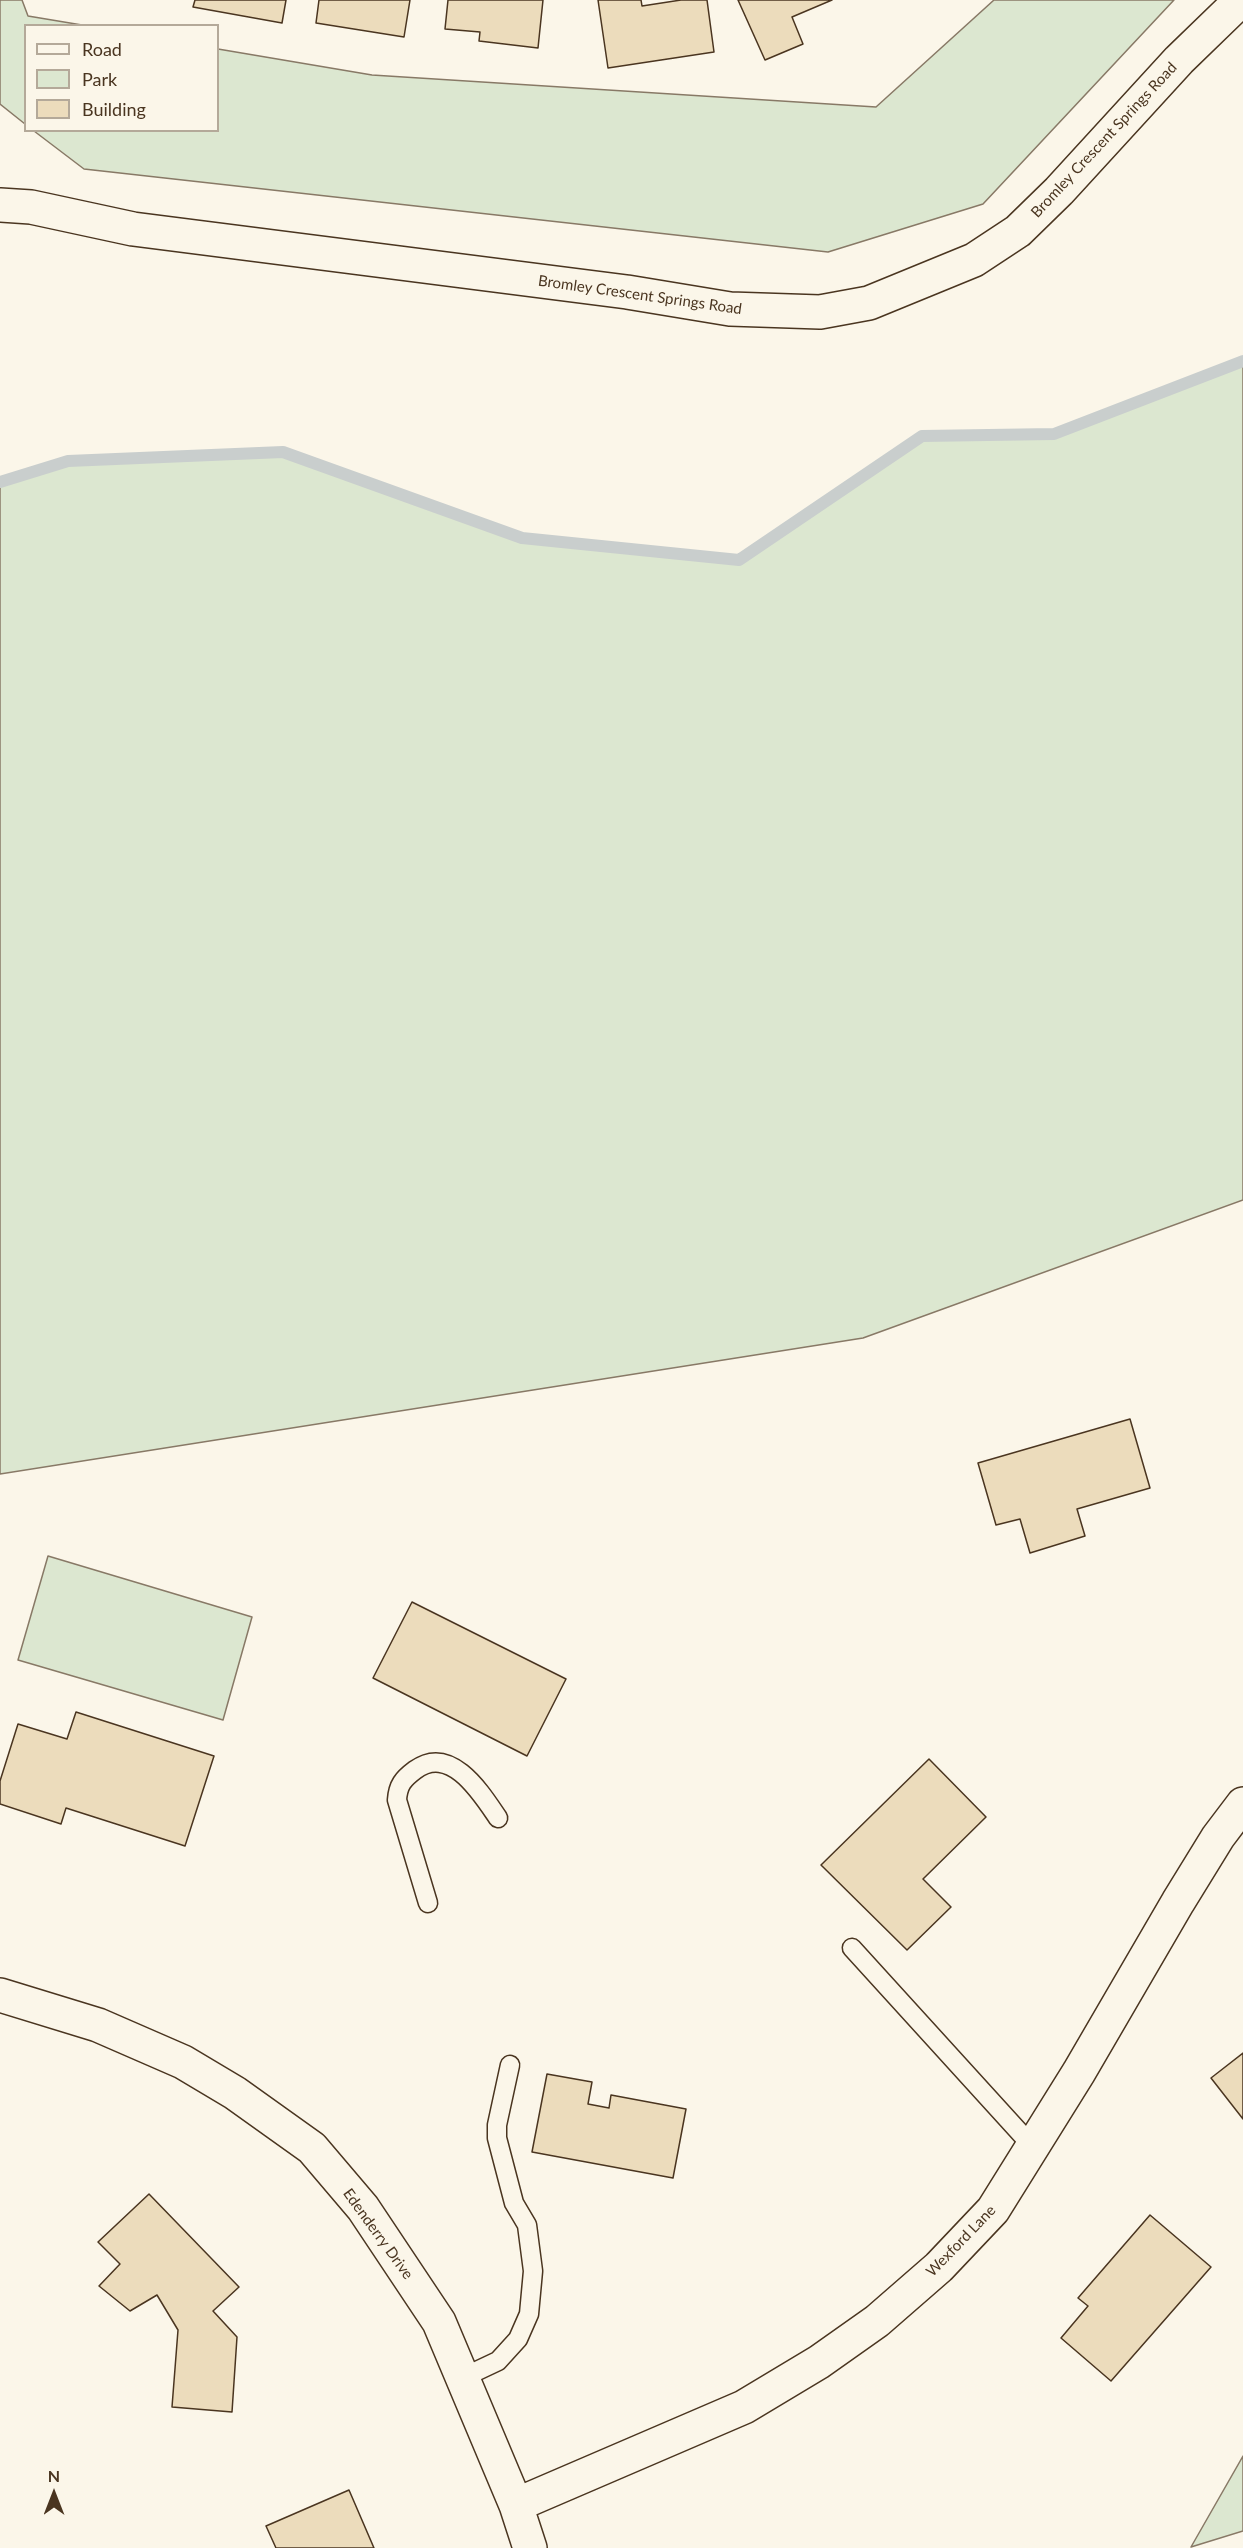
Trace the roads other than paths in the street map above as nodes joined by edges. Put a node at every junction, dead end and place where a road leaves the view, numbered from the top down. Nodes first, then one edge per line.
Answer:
1 (1241, 0) edge
2 (0, 204) edge
3 (1243, 1804) edge
4 (498, 1818) dead end
5 (428, 1903) dead end
6 (852, 1948) dead end
7 (0, 1995) edge
8 (510, 2065) dead end
9 (1033, 2147) junction
10 (462, 2378) junction
11 (516, 2505) junction
12 (530, 2548) edge

1 - 2 street, Bromley Crescent Springs Road
3 - 9 street, Wexford Lane
4 - 5 lane
6 - 9 lane
7 - 10 street, Edenderry Drive
8 - 10 lane
9 - 11 street, Wexford Lane
10 - 11 street, Edenderry Drive
11 - 12 street, Edenderry Drive

